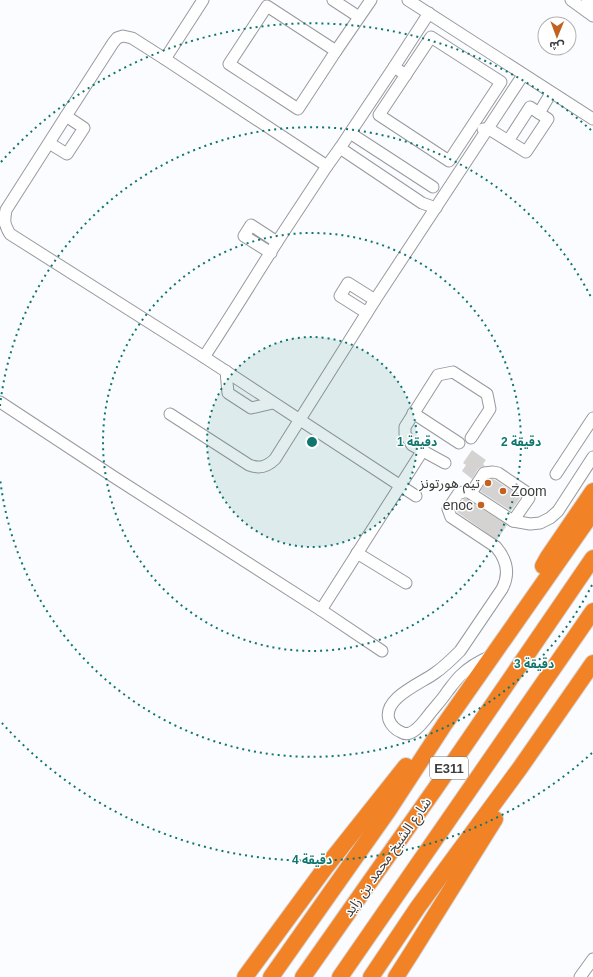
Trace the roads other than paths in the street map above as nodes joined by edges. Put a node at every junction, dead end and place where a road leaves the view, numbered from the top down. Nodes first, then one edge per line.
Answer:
1 (202, 0) edge
2 (333, 0) edge
3 (371, 0) edge
4 (408, 0) edge
5 (571, 0) edge
6 (587, 0) edge
7 (593, 4) edge
8 (429, 14) junction
9 (593, 16) edge
10 (359, 17) junction
11 (336, 51) junction
12 (165, 59) junction
13 (394, 67) junction
14 (406, 75) junction
15 (523, 75) junction
16 (551, 93) junction
17 (539, 113) junction
18 (66, 116) junction
19 (593, 119) edge
20 (473, 124) junction
21 (488, 129) junction
22 (350, 133) junction
23 (363, 141) junction
24 (508, 141) junction
25 (49, 143) junction
26 (340, 148) junction
27 (353, 157) junction
28 (327, 166) junction
29 (433, 187) junction
30 (446, 192) junction
31 (422, 203) junction
32 (436, 208) junction
33 (278, 242) junction
34 (271, 253) junction
35 (375, 300) junction
36 (367, 313) junction
37 (204, 357) junction
38 (226, 371) junction
39 (0, 402) edge
40 (273, 403) junction
41 (413, 413) junction
42 (170, 414) dead end
43 (593, 418) edge
44 (299, 420) junction
45 (471, 438) dead end
46 (459, 443) dead end
47 (422, 450) junction
48 (593, 457) edge
49 (445, 463) dead end
50 (556, 474) dead end
51 (400, 486) junction
52 (593, 491) edge
53 (471, 493) junction
54 (416, 496) dead end
55 (593, 512) edge
56 (513, 521) junction
57 (357, 553) junction
58 (593, 558) edge
59 (406, 582) dead end
60 (321, 610) junction
61 (525, 610) junction
62 (593, 611) edge
63 (382, 651) dead end
64 (493, 655) junction
65 (593, 664) edge
66 (444, 725) junction
67 (520, 768) junction
68 (593, 959) edge
69 (273, 973) edge
70 (245, 977) edge
71 (303, 977) edge
72 (340, 977) edge
73 (372, 977) edge
74 (396, 977) edge
75 (580, 977) edge

1 - 12 street
2 - 10 street
3 - 10 street
4 - 8 street
5 - 9 street
6 - 7 street
8 - 13 street
8 - 15 street
10 - 11 street
11 - 11 street
12 - 18 street
12 - 28 street
13 - 14 street
13 - 22 street
14 - 20 street
14 - 20 street
15 - 16 street
15 - 21 street
16 - 17 street
16 - 19 street
17 - 24 street
17 - 24 street
18 - 25 street
18 - 25 street
20 - 21 street
21 - 24 street
21 - 30 street
22 - 23 street
22 - 26 street
23 - 27 street
23 - 29 street
25 - 37 street
26 - 27 street
26 - 28 street
27 - 31 street
28 - 33 street
29 - 30 street
29 - 31 street
30 - 32 street
31 - 32 street
32 - 35 street
33 - 34 street
33 - 34 street
34 - 37 street
35 - 36 street
35 - 36 street
36 - 44 street
37 - 38 street
38 - 40 street
38 - 40 street
39 - 60 street
40 - 44 street
41 - 45 street
41 - 46 street
41 - 47 street
42 - 44 street
43 - 50 street
44 - 51 street
47 - 49 street
47 - 51 street
48 - 56 street
51 - 54 street
51 - 57 street
52 - 61 highway
53 - 56 street
53 - 56 street
53 - 64 street
55 - 61 highway
57 - 59 street
57 - 60 street
58 - 71 highway, شارع الشيخ محمد بن زايد / E311
60 - 63 street
61 - 64 highway
62 - 72 highway, شارع الشيخ محمد بن زايد / E311
64 - 66 highway
65 - 67 highway
66 - 69 highway
66 - 70 highway
67 - 73 highway
67 - 74 highway
68 - 75 street

